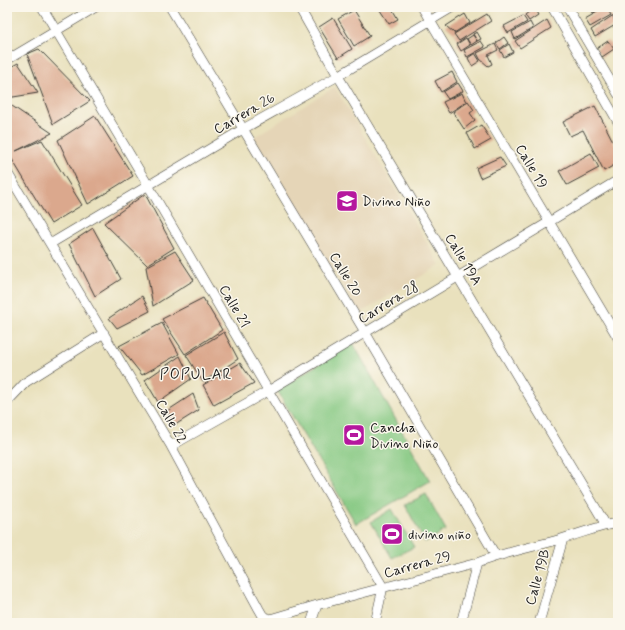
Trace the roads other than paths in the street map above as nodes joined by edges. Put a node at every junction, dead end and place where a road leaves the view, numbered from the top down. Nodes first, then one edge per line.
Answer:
1 (42, 7) edge
2 (96, 7) edge
3 (170, 7) edge
4 (299, 7) edge
5 (422, 7) edge
6 (453, 7) edge
7 (552, 7) edge
8 (567, 7) edge
9 (430, 21) junction
10 (57, 31) junction
11 (7, 60) edge
12 (338, 76) junction
13 (618, 94) edge
14 (618, 122) edge
15 (244, 128) junction
16 (7, 172) edge
17 (618, 180) edge
18 (148, 185) junction
19 (549, 222) junction
20 (50, 244) junction
21 (459, 276) junction
22 (365, 332) junction
23 (104, 333) junction
24 (618, 338) edge
25 (268, 391) junction
26 (7, 402) edge
27 (171, 446) junction
28 (618, 523) edge
29 (606, 525) junction
30 (562, 539) junction
31 (496, 556) junction
32 (478, 562) junction
33 (383, 587) junction
34 (317, 605) junction
35 (269, 621) edge
36 (311, 623) edge
37 (375, 623) edge
38 (460, 623) edge
39 (539, 623) edge

1 - 10 street, Calle 21
2 - 10 street
3 - 15 street, Calle 20
4 - 12 street, Calle 19A
5 - 9 street, Calle 19
6 - 9 street, Carrera 26
7 - 14 street
8 - 13 street
9 - 12 street, Carrera 26
9 - 19 street, Calle 19
10 - 11 street
10 - 18 street, Calle 21
12 - 15 street, Carrera 26
12 - 21 street, Calle 19A
15 - 18 street, Carrera 26
15 - 22 street, Calle 20
16 - 20 street, Calle 22
17 - 19 street, Carrera 28
18 - 20 street, Carrera 26
18 - 25 street, Calle 21
19 - 21 street, Carrera 28
19 - 24 street, Calle 19
20 - 23 street, Calle 22
21 - 22 street, Carrera 28
21 - 29 street, Calle 19A
22 - 25 street, Carrera 28
22 - 31 street, Calle 20
23 - 26 street
23 - 27 street, Calle 22
25 - 27 street, Carrera 28
25 - 33 street, Calle 21
27 - 35 street, Calle 22
28 - 29 street, Carrera 29
29 - 30 street, Carrera 29
30 - 31 street, Carrera 29
30 - 39 street, Calle 19B
31 - 32 street, Carrera 29
32 - 33 street, Carrera 29
32 - 38 street
33 - 34 street, Carrera 29
33 - 37 street
34 - 35 street, Carrera 29
34 - 36 street

